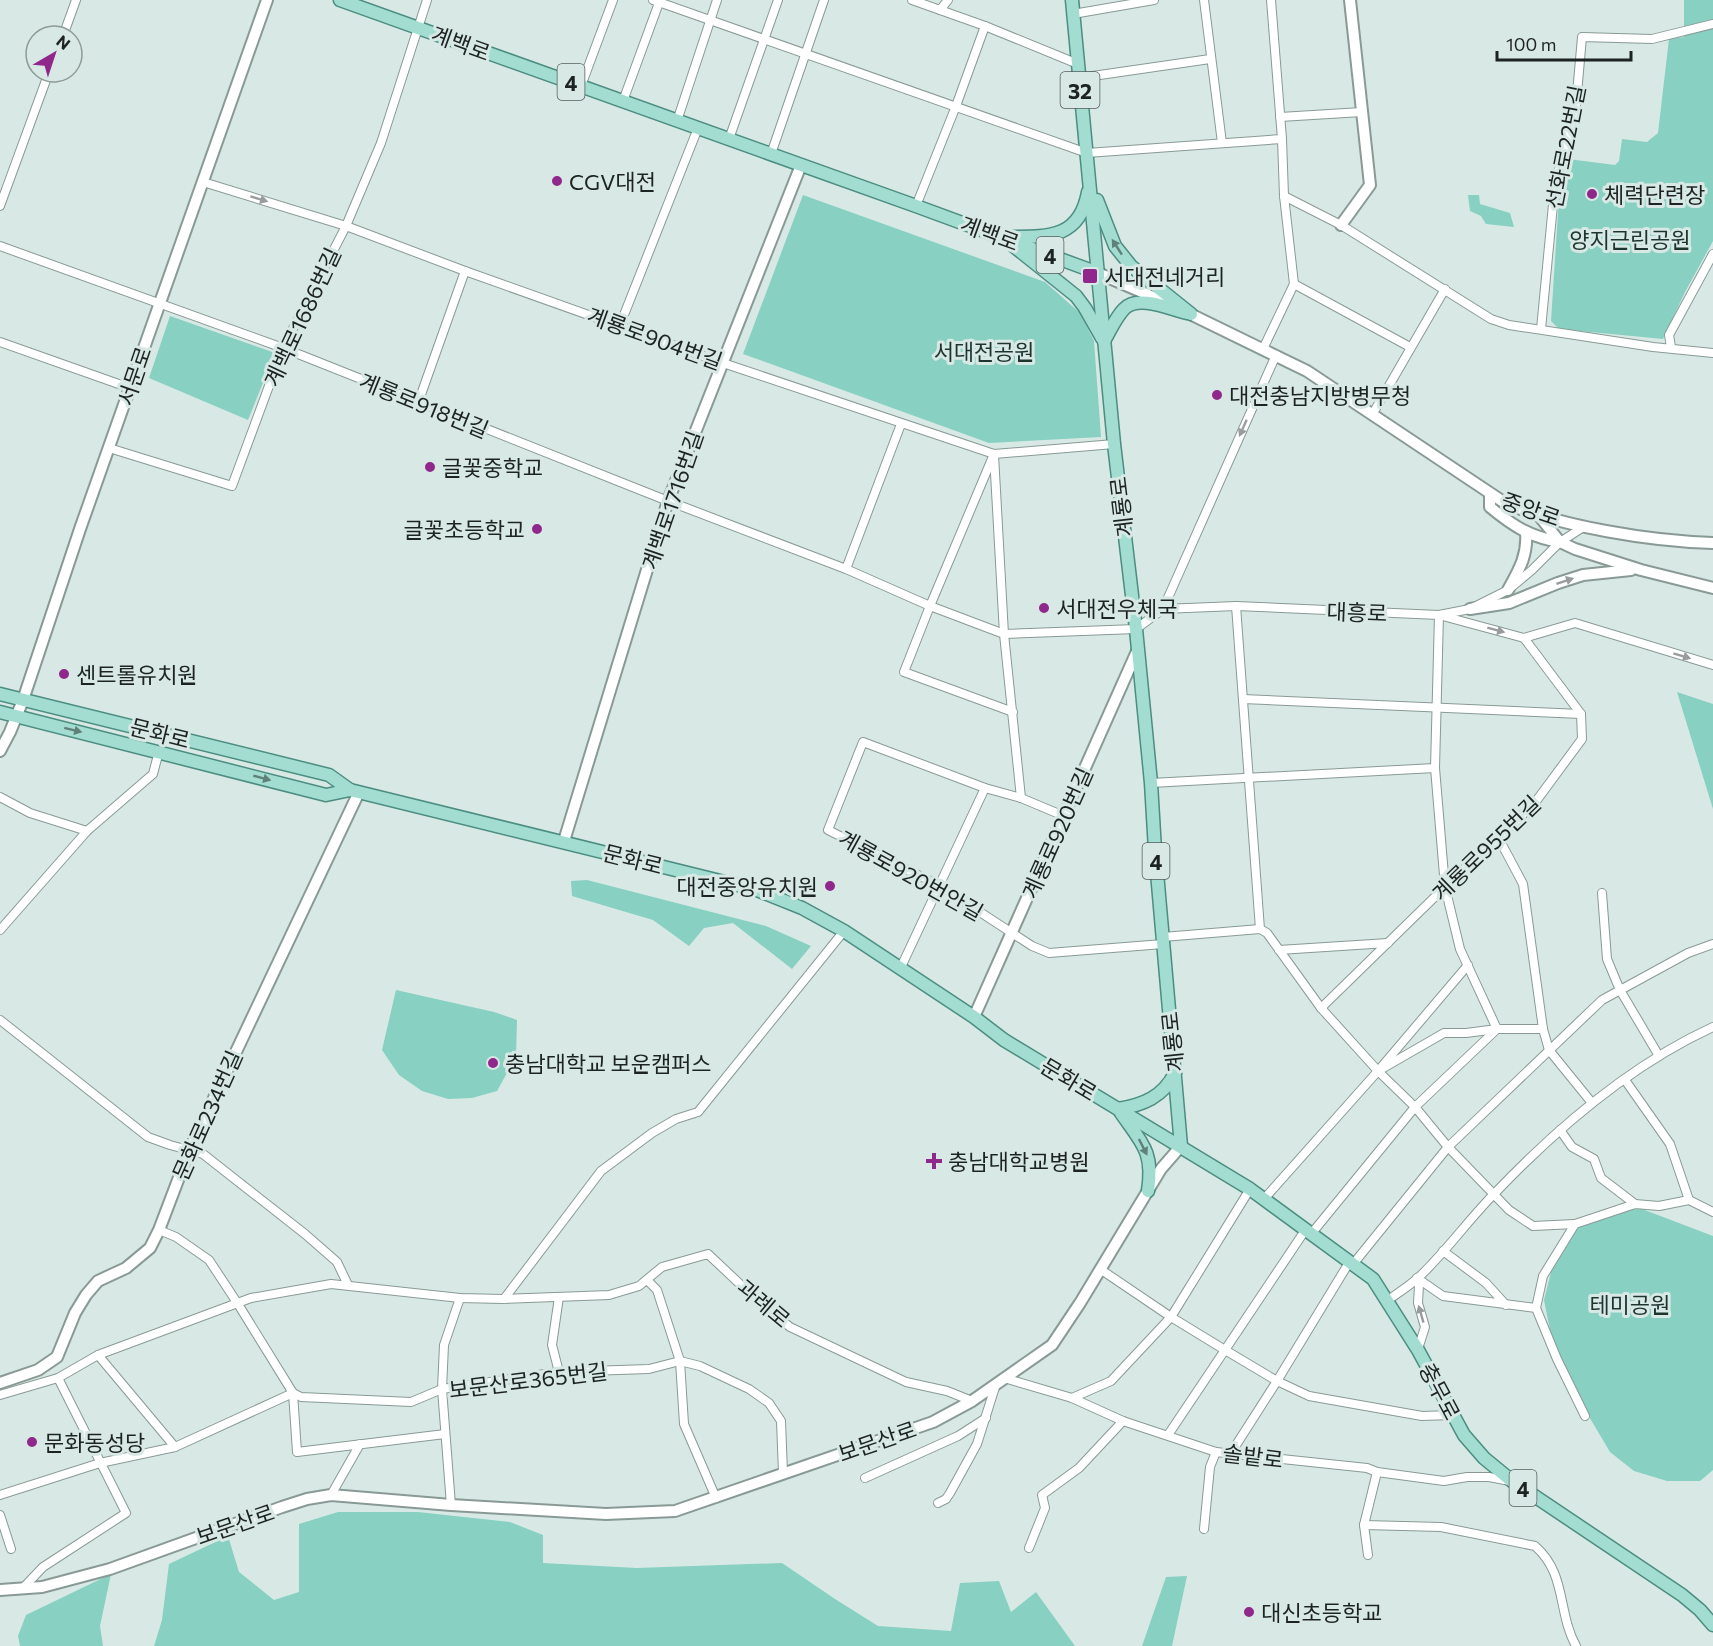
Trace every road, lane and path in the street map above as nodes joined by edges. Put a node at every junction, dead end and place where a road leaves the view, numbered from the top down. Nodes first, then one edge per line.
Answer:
1 (76, 0) edge
2 (267, 0) edge
3 (340, 0) edge
4 (427, 0) edge
5 (613, 0) edge
6 (717, 0) edge
7 (778, 0) edge
8 (824, 0) edge
9 (912, 0) edge
10 (948, 0) edge
11 (1072, 0) edge
12 (1153, 0) edge
13 (1204, 0) edge
14 (1271, 0) edge
15 (1350, 0) edge
16 (658, 1) edge
17 (940, 10) junction
18 (1073, 14) junction
19 (709, 20) junction
20 (67, 24) edge
21 (1713, 24) edge
22 (985, 26) junction
23 (417, 27) junction
24 (764, 39) junction
25 (805, 53) junction
26 (1210, 59) junction
27 (1078, 64) junction
28 (1079, 78) junction
29 (45, 84) edge
30 (581, 86) junction
31 (623, 101) junction
32 (956, 106) junction
33 (1362, 112) junction
34 (1280, 117) junction
35 (677, 121) junction
36 (698, 128) junction
37 (729, 139) junction
38 (1282, 139) junction
39 (1222, 143) junction
40 (1087, 153) junction
41 (771, 154) junction
42 (801, 165) junction
43 (1090, 179) junction
44 (203, 182) junction
45 (1284, 196) junction
46 (0, 206) edge
47 (916, 206) junction
48 (1338, 223) junction
49 (346, 226) junction
50 (1002, 237) junction
51 (0, 246) edge
52 (1713, 254) edge
53 (465, 271) junction
54 (1098, 273) junction
55 (1294, 284) junction
56 (1445, 289) junction
57 (160, 303) junction
58 (1191, 314) junction
59 (620, 325) junction
60 (1541, 328) junction
61 (1104, 341) junction
62 (0, 342) edge
63 (1410, 347) junction
64 (1671, 347) junction
65 (284, 348) junction
66 (1263, 349) junction
67 (1713, 353) edge
68 (1276, 355) junction
69 (723, 363) junction
70 (130, 388) junction
71 (418, 403) junction
72 (1372, 415) junction
73 (901, 424) junction
74 (1114, 444) junction
75 (109, 448) junction
76 (994, 453) junction
77 (1490, 495) junction
78 (668, 501) junction
79 (1540, 517) junction
80 (1585, 526) junction
81 (1526, 532) junction
82 (1560, 542) junction
83 (1713, 543) edge
84 (846, 569) junction
85 (1641, 570) junction
86 (1713, 588) edge
87 (1508, 590) junction
88 (930, 606) junction
89 (1236, 606) junction
90 (1163, 609) junction
91 (1470, 609) junction
92 (1439, 615) junction
93 (1136, 629) junction
94 (1004, 634) junction
95 (1524, 638) junction
96 (1138, 649) junction
97 (1713, 665) edge
98 (0, 694) edge
99 (1243, 699) junction
100 (23, 700) junction
101 (1436, 707) junction
102 (0, 712) edge
103 (1012, 712) junction
104 (1581, 714) junction
105 (17, 716) junction
106 (0, 751) edge
107 (159, 751) junction
108 (1435, 768) junction
109 (1249, 777) junction
110 (1151, 783) junction
111 (985, 789) junction
112 (354, 791) junction
113 (0, 797) edge
114 (1021, 798) junction
115 (1064, 816) junction
116 (87, 831) junction
117 (1498, 837) junction
118 (564, 841) junction
119 (940, 886) junction
120 (1445, 886) junction
121 (1602, 893) dead end
122 (1260, 929) junction
123 (0, 930) edge
124 (844, 931) junction
125 (1013, 933) junction
126 (1163, 941) junction
127 (1388, 943) junction
128 (1713, 944) edge
129 (1279, 950) junction
130 (1468, 965) junction
131 (901, 967) junction
132 (1620, 990) junction
133 (1321, 1008) junction
134 (974, 1017) junction
135 (0, 1020) edge
136 (1713, 1027) edge
137 (1497, 1029) junction
138 (1543, 1029) junction
139 (1549, 1050) junction
140 (1659, 1056) junction
141 (1378, 1071) junction
142 (1175, 1072) junction
143 (1625, 1080) junction
144 (1592, 1103) junction
145 (1415, 1107) junction
146 (1118, 1110) junction
147 (1560, 1130) junction
148 (1181, 1146) junction
149 (1448, 1147) junction
150 (189, 1151) junction
151 (1250, 1189) junction
152 (1148, 1191) junction
153 (1494, 1193) junction
154 (1264, 1199) junction
155 (1689, 1200) junction
156 (1635, 1204) junction
157 (1713, 1212) edge
158 (1575, 1224) junction
159 (159, 1230) junction
160 (1309, 1231) junction
161 (1443, 1251) junction
162 (1352, 1262) junction
163 (1100, 1269) junction
164 (1418, 1278) junction
165 (647, 1280) junction
166 (348, 1285) junction
167 (559, 1297) junction
168 (460, 1298) junction
169 (504, 1299) junction
170 (1388, 1300) junction
171 (238, 1304) junction
172 (1506, 1305) junction
173 (1536, 1308) junction
174 (1171, 1317) junction
175 (1225, 1350) junction
176 (1418, 1350) junction
177 (98, 1355) junction
178 (680, 1361) junction
179 (559, 1372) junction
180 (58, 1378) junction
181 (1000, 1381) junction
182 (1277, 1381) junction
183 (0, 1383) edge
184 (442, 1389) junction
185 (293, 1393) junction
186 (0, 1395) edge
187 (1072, 1398) junction
188 (972, 1401) junction
189 (1453, 1415) junction
190 (1585, 1416) dead end
191 (986, 1418) junction
192 (1123, 1421) junction
193 (446, 1434) junction
194 (1168, 1435) junction
195 (360, 1444) junction
196 (175, 1446) junction
197 (1216, 1452) junction
198 (1231, 1453) junction
199 (100, 1463) junction
200 (1377, 1472) junction
201 (783, 1473) junction
202 (865, 1478) dead end
203 (1512, 1481) junction
204 (0, 1495) edge
205 (331, 1495) junction
206 (716, 1498) junction
207 (938, 1503) dead end
208 (451, 1505) junction
209 (0, 1515) edge
210 (1364, 1525) junction
211 (1204, 1529) dead end
212 (1029, 1548) dead end
213 (11, 1549) dead end
214 (1368, 1555) dead end
215 (23, 1588) junction
216 (2, 1592) edge
217 (1713, 1624) edge
218 (1576, 1646) edge

1 - 20 street
2 - 44 main road, 서문로
3 - 23 main road, 계백로 / 4
4 - 23 street, 계백로1686번길
5 - 30 street
6 - 19 street
7 - 24 street
8 - 25 street
9 - 17 street
10 - 17 street
11 - 18 main road, 계룡로 / 32
12 - 18 street
13 - 26 street
14 - 34 street
15 - 33 main road
16 - 19 street
16 - 31 street
17 - 22 street
18 - 27 main road, 계룡로 / 32
19 - 24 street
19 - 35 street
21 - 60 street, 선화로22번길
22 - 27 street
22 - 32 street
23 - 30 main road, 계백로 / 4
23 - 49 street, 계백로1686번길
24 - 25 street
24 - 37 street
25 - 32 street
25 - 41 street
26 - 28 street
26 - 39 street
27 - 28 main road, 계룡로 / 32
28 - 40 main road, 계룡로 / 32
29 - 46 street
30 - 31 main road, 계백로 / 4
31 - 35 main road, 계백로 / 4
32 - 40 street
32 - 47 street
33 - 34 street
33 - 48 main road
34 - 38 street
35 - 36 main road, 계백로 / 4
36 - 37 main road, 계백로 / 4
36 - 59 street
37 - 41 main road, 계백로 / 4
38 - 39 street
38 - 45 street
39 - 40 street
40 - 43 main road, 계룡로 / 32
41 - 42 main road, 계백로 / 4
42 - 47 main road, 계백로 / 4
42 - 69 main road, 계백로1716번길
43 - 50 main road
43 - 54 main road, 계룡로 / 32
58 -> 43 main road
44 -> 49 street, 계룡로904번길
44 - 57 main road, 서문로
45 - 48 street
45 - 55 street
47 - 50 main road, 계백로 / 4
48 - 56 street
49 - 53 street, 계룡로904번길
49 - 65 street, 계백로1686번길
50 - 54 main road, 계백로 / 4
50 - 61 main road
51 - 57 street, 계룡로918번길
52 - 64 street
53 - 59 street, 계룡로904번길
53 - 71 street
54 - 58 main road, 중앙로
54 - 61 main road, 계룡로
55 - 63 street
55 - 66 street
56 - 60 street
56 - 63 street
57 - 65 street, 계룡로918번길
57 - 70 main road, 서문로
58 - 61 main road
58 - 66 main road, 중앙로
59 - 69 street, 계룡로904번길
60 - 64 street
61 - 74 main road, 계룡로 / 4
62 - 70 street
63 - 72 street
64 - 67 street
65 - 71 street, 계룡로918번길
65 - 75 street, 계백로1686번길
66 - 68 main road, 중앙로
68 - 72 main road, 중앙로
68 -> 90 street
69 - 73 street, 계룡로904번길
69 - 78 main road, 계백로1716번길
70 - 75 main road, 서문로
71 - 78 street, 계룡로918번길
72 - 77 main road, 중앙로
73 - 76 street, 계룡로904번길
73 - 84 street
74 - 76 street, 계룡로904번길
74 - 93 main road, 계룡로 / 4
75 - 100 main road, 서문로
76 - 88 street
76 - 94 street
77 - 79 main road, 중앙로
77 - 81 main road
78 - 84 street, 계룡로918번길
78 - 118 main road, 계백로1716번길
79 - 80 main road, 중앙로
79 - 82 main road
80 - 82 street, 대흥로
80 - 83 main road, 중앙로
81 - 82 main road
81 - 87 main road
82 - 85 main road
82 - 87 street, 대흥로
84 - 88 street, 계룡로918번길
85 - 86 main road
91 -> 85 main road
87 - 91 street, 대흥로
88 - 94 street, 계룡로918번길
88 - 103 street
89 - 90 street, 대흥로
89 - 92 street, 대흥로
89 - 99 street
90 - 93 street
91 - 92 street, 대흥로
92 -> 95 street
92 - 101 street
93 - 94 street, 계룡로918번길
93 - 96 main road, 계룡로 / 4
94 - 103 street
95 -> 97 street
95 - 104 street
96 - 110 main road, 계룡로 / 4
96 - 115 main road, 계룡로920번길
98 - 100 main road, 문화로
99 - 101 street
99 - 109 street
100 - 105 main road, 서문로
100 - 112 main road, 문화로
101 - 104 street
101 - 108 street
102 - 105 main road, 문화로
103 - 114 street
104 - 117 street, 계룡로955번길
105 - 106 main road, 서문로
105 -> 107 main road, 문화로
107 -> 112 main road, 문화로
107 - 116 street
108 - 109 street
108 - 120 street
109 - 110 street
109 - 122 street
110 - 126 main road, 계룡로 / 4
111 - 114 street, 계룡로920번안길
111 - 119 street
111 - 119 street, 계룡로920번안길
112 - 118 main road, 문화로
112 - 150 main road, 문화로234번길
113 - 116 street
114 - 115 street, 계룡로920번안길
115 - 125 main road, 계룡로920번길
116 - 123 street
117 - 120 street, 계룡로955번길
117 - 138 street
118 - 124 main road, 문화로
119 - 125 street, 계룡로920번안길
119 - 131 street
120 - 127 street, 계룡로955번길
120 - 130 street
121 - 132 street
122 - 126 street
122 - 129 street
124 - 131 main road, 문화로
124 - 169 street
125 - 126 street, 계룡로920번안길
125 - 134 main road, 계룡로920번길
126 - 142 main road, 계룡로 / 4
127 - 129 street
127 - 133 street, 계룡로955번길
128 - 132 street
129 - 133 street
130 - 137 street
130 - 141 street
131 - 134 main road, 문화로
132 - 139 street
132 - 140 street
133 - 141 street
134 - 146 main road, 문화로
135 - 150 street
136 - 140 street
137 - 138 street
137 - 141 street
137 - 145 street
138 - 139 street
139 - 144 street
139 - 149 street
140 - 143 street
141 - 145 street
141 - 154 street
142 - 146 main road
142 - 148 main road, 계룡로 / 4
143 - 144 street
143 - 155 street
144 - 147 street
145 - 149 street
145 - 160 street
146 - 148 main road, 문화로
146 -> 152 main road
147 - 153 street
147 - 156 street
148 - 151 main road, 충무로 / 4
148 - 152 main road, 보문산로
149 - 153 street
149 - 162 street
150 - 159 main road, 문화로234번길
150 - 166 street
151 - 154 main road, 충무로 / 4
151 - 174 street
152 - 163 main road, 보문산로
153 - 158 street
153 - 161 street
154 - 160 main road, 충무로 / 4
155 - 156 street
155 - 157 street
156 - 158 street
158 - 173 street
159 - 171 street
159 - 183 main road, 문화로234번길
160 - 162 main road, 충무로 / 4
160 - 175 street
161 - 164 street
161 - 172 street
162 - 170 main road, 충무로 / 4
162 - 182 street
163 - 174 street
163 - 181 main road, 보문산로
164 - 170 street
164 - 172 street
176 -> 164 street
165 - 167 street, 과례로
165 - 178 street
165 - 188 street, 과례로
166 - 168 street, 과례로
166 - 171 street, 과례로
167 - 169 street, 과례로
167 - 179 street
168 - 169 street, 과례로
168 - 184 street
170 - 176 main road, 충무로 / 4
171 - 177 street, 과례로
171 - 185 street
172 - 173 street
173 - 190 street
174 - 175 street
174 - 187 street
175 - 182 street
175 - 194 street
176 - 189 main road, 충무로 / 4
177 - 180 street, 과례로
177 - 196 street
178 - 179 street, 보문산로365번길
178 - 201 street
178 - 206 street
179 - 184 street, 보문산로365번길
180 - 186 street, 과례로
180 - 199 street
181 - 187 street, 솔밭로
181 - 188 main road, 보문산로
181 - 191 street
182 - 189 street
182 - 198 street
184 - 185 street, 보문산로365번길
184 - 193 street
185 - 195 street
185 - 196 street
187 - 192 street, 솔밭로
188 - 201 main road, 보문산로
189 - 203 main road, 충무로 / 4
191 - 202 street
191 - 207 street
192 - 194 street, 솔밭로
192 - 212 street
193 - 195 street
193 - 208 street
194 - 197 street, 솔밭로
195 - 205 street
196 - 199 street
197 - 198 street, 솔밭로
197 - 211 street
198 - 200 street, 솔밭로
199 - 204 street
199 - 215 street
200 - 203 street, 솔밭로
200 - 210 street
201 - 206 main road, 보문산로
203 - 217 main road, 충무로 / 4
205 - 208 main road, 보문산로
205 - 215 main road, 보문산로
206 - 208 main road, 보문산로
209 - 213 street
210 - 214 street
210 - 218 street
215 - 216 main road, 보문산로

